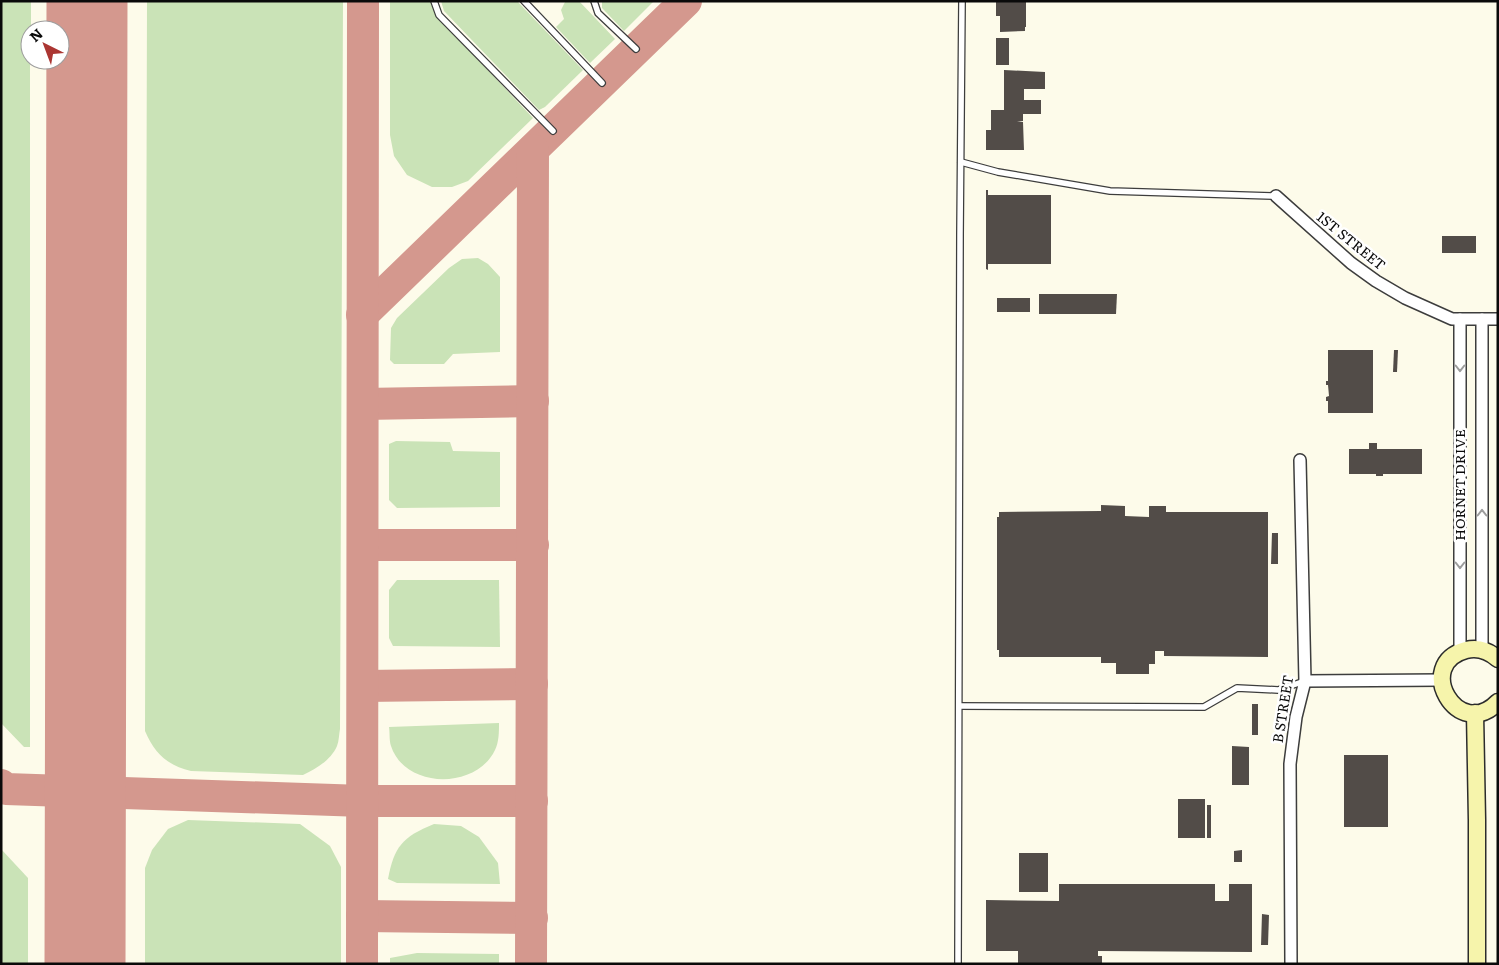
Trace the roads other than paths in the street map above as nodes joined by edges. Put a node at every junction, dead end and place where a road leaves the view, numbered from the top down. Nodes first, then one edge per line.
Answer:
1 (434, 1) edge
2 (524, 1) edge
3 (594, 1) edge
4 (962, 1) edge
5 (636, 49) dead end
6 (602, 83) dead end
7 (553, 131) dead end
8 (960, 162) junction
9 (1276, 196) joint
10 (1460, 319) junction
11 (1482, 319) junction
12 (1498, 319) edge
13 (1300, 460) dead end
14 (1482, 650) junction
15 (1460, 651) junction
16 (1498, 659) edge
17 (1441, 680) junction
18 (1305, 682) junction
19 (1498, 702) edge
20 (959, 706) junction
21 (1475, 713) junction
22 (958, 964) edge
23 (1291, 964) edge
24 (1477, 964) edge

1 - 7 lane
2 - 6 lane
3 - 5 lane
4 - 8 lane
8 - 9 lane
8 - 20 lane
9 - 10 street, 1ST STREET
10 - 11 street, 1ST STREET
10 -> 15 street, HORNET DRIVE
11 - 12 street, 1ST STREET
14 -> 11 street, HORNET DRIVE
13 - 18 street, B STREET
14 - 15 main road
14 - 16 main road
15 - 17 main road
17 - 18 street
17 - 21 main road
18 - 20 lane
18 - 23 street, B STREET
19 - 21 main road
20 - 22 lane
21 - 24 main road

